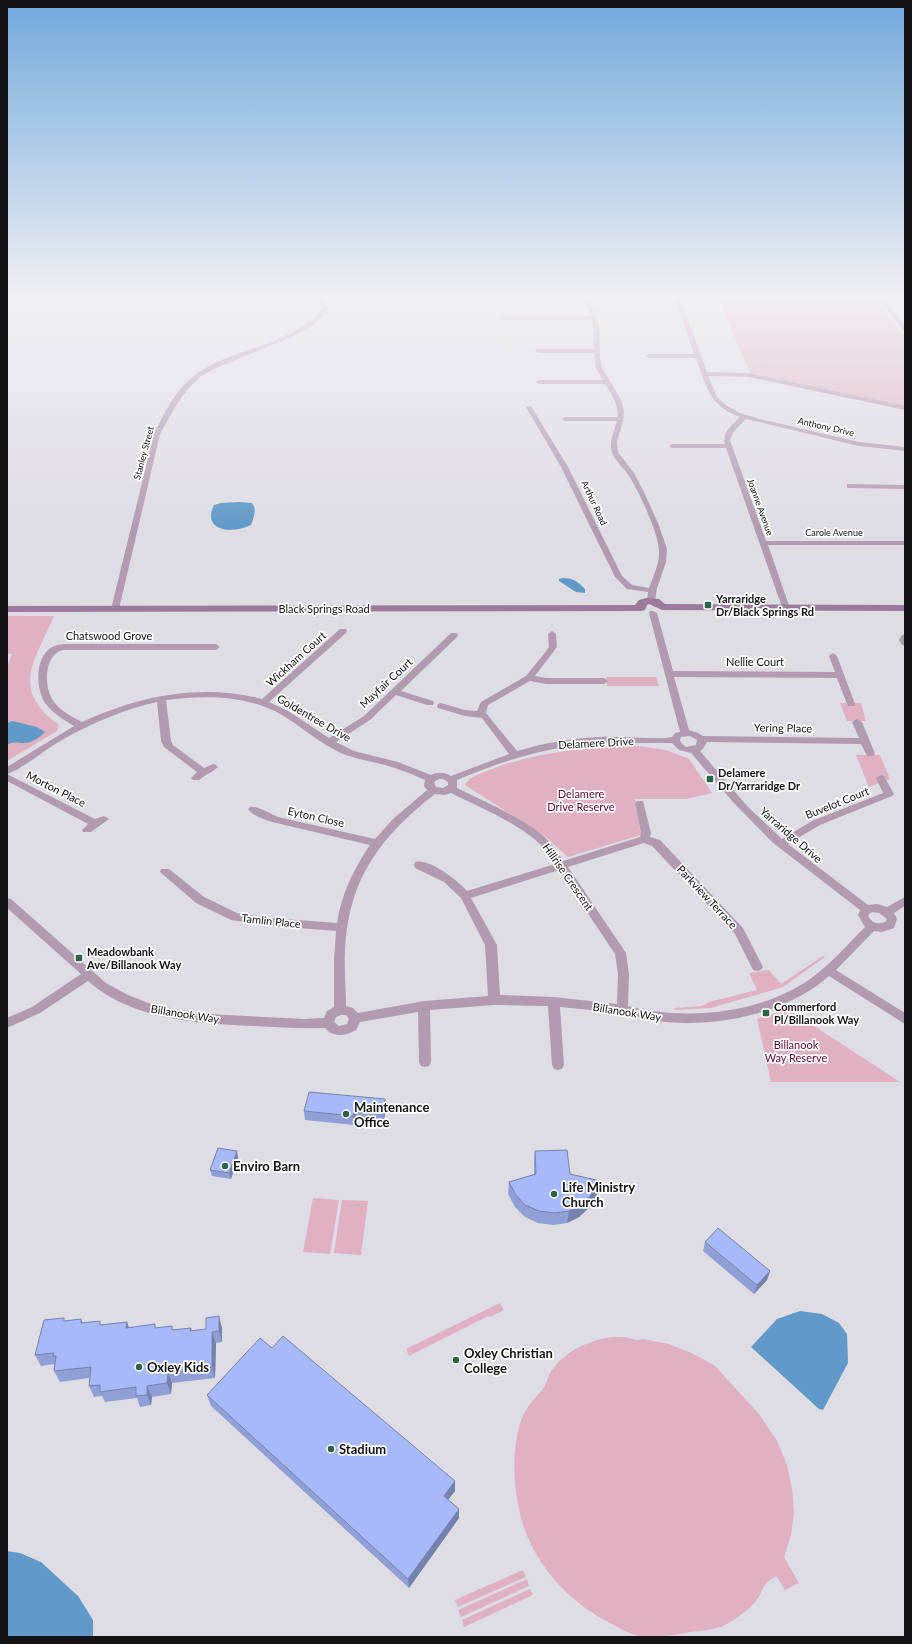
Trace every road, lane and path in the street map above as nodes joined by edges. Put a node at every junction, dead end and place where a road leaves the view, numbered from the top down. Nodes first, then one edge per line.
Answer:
1 (704, 374) edge
2 (200, 375) edge
3 (603, 375) edge
4 (736, 375) edge
5 (539, 382) dead end
6 (608, 382) junction
7 (529, 407) dead end
8 (905, 408) edge
9 (744, 417) junction
10 (565, 419) dead end
11 (620, 419) junction
12 (672, 446) dead end
13 (729, 446) junction
14 (905, 449) edge
15 (850, 486) dead end
16 (905, 487) edge
17 (764, 543) junction
18 (905, 543) edge
19 (651, 596) junction
20 (641, 608) junction
21 (786, 608) junction
22 (905, 608) edge
23 (7, 609) edge
24 (115, 609) junction
25 (657, 610) junction
26 (343, 631) dead end
27 (552, 634) dead end
28 (454, 635) dead end
29 (905, 637) edge
30 (905, 643) edge
31 (216, 647) dead end
32 (833, 656) dead end
33 (670, 674) junction
34 (840, 674) junction
35 (529, 678) junction
36 (604, 681) dead end
37 (395, 692) junction
38 (160, 698) junction
39 (263, 703) junction
40 (430, 703) dead end
41 (852, 704) dead end
42 (442, 706) dead end
43 (481, 714) junction
44 (857, 722) dead end
45 (81, 726) junction
46 (685, 733) junction
47 (701, 739) junction
48 (675, 740) junction
49 (865, 741) junction
50 (330, 742) junction
51 (694, 750) junction
52 (514, 754) junction
53 (870, 754) dead end
54 (213, 767) dead end
55 (7, 771) edge
56 (7, 777) edge
57 (881, 778) dead end
58 (431, 779) junction
59 (452, 784) junction
60 (433, 790) junction
61 (640, 802) dead end
62 (254, 809) dead end
63 (95, 824) dead end
64 (644, 839) junction
65 (376, 843) junction
66 (780, 844) junction
67 (419, 865) dead end
68 (561, 866) junction
69 (165, 872) dead end
70 (465, 896) junction
71 (905, 901) edge
72 (7, 902) edge
73 (866, 909) junction
74 (887, 912) junction
75 (872, 926) junction
76 (342, 927) junction
77 (757, 967) dead end
78 (828, 970) junction
79 (88, 975) junction
80 (494, 1000) junction
81 (554, 1002) junction
82 (424, 1006) junction
83 (622, 1009) junction
84 (340, 1010) junction
85 (355, 1018) junction
86 (905, 1019) edge
87 (328, 1022) junction
88 (7, 1023) edge
89 (425, 1062) dead end
90 (558, 1065) dead end

1 - 9 street, Anthony Drive
2 - 24 street, Stanley Street
3 - 6 street
4 - 8 street
5 - 6 street
6 - 11 street
7 - 19 street, Arthur Road
9 - 13 street
9 - 14 street, Anthony Drive
10 - 11 street
11 - 19 street
12 - 13 street
13 - 17 street, Joanne Avenue
15 - 16 street
17 - 18 street, Carole Avenue
17 - 21 street, Joanne Avenue
19 - 20 main road
19 - 25 main road
20 - 24 main road, Black Springs Road
20 - 25 main road
21 - 22 main road
21 - 25 main road
23 - 24 main road, Black Springs Road
25 - 33 street
26 - 39 street, Wickham Court
27 - 35 street
28 - 37 street, Mayfair Court
29 - 30 street
31 - 45 street, Chatswood Grove
32 - 34 street
33 - 34 street, Nellie Court
33 - 46 street
34 - 41 street
35 - 36 street
35 - 43 street
37 - 40 street
37 - 50 street, Mayfair Court
38 - 39 street, Goldentree Drive
38 - 45 street, Goldentree Drive
38 - 54 street
39 - 50 street, Goldentree Drive
42 - 43 street
43 - 52 street
44 - 49 street
45 - 55 street, Goldentree Drive
46 - 47 street
46 - 48 street
47 - 49 street, Yering Place
47 - 51 street
48 - 51 street
48 - 52 street, Delamere Drive
49 - 53 street
50 - 58 street, Goldentree Drive
51 - 66 street, Yarraridge Drive
52 - 59 street, Delamere Drive
56 - 63 street, Morton Place
57 - 66 street, Buvelot Court
58 - 59 street
58 - 60 street
59 - 60 street
59 - 68 street, Hillrise Crescent
60 - 65 street
61 - 64 street
62 - 65 street, Eyton Close
64 - 68 street
64 - 77 street, Parkview Terrace
65 - 76 street
66 - 73 street, Yarraridge Drive
67 - 70 street
68 - 70 street
68 - 83 street, Hillrise Crescent
69 - 76 street, Tamlin Place
70 - 80 street
71 - 74 street
72 - 79 street, Billanook Way
73 - 74 street
73 - 75 street
74 - 75 street
75 - 78 street, Billanook Way
76 - 84 street
78 - 83 street, Billanook Way
78 - 86 street
79 - 87 street, Billanook Way
79 - 88 street
80 - 81 street, Billanook Way
80 - 82 street, Billanook Way
81 - 83 street, Billanook Way
81 - 90 street
82 - 85 street, Billanook Way
82 - 89 street
84 - 85 street
84 - 87 street
85 - 87 street

